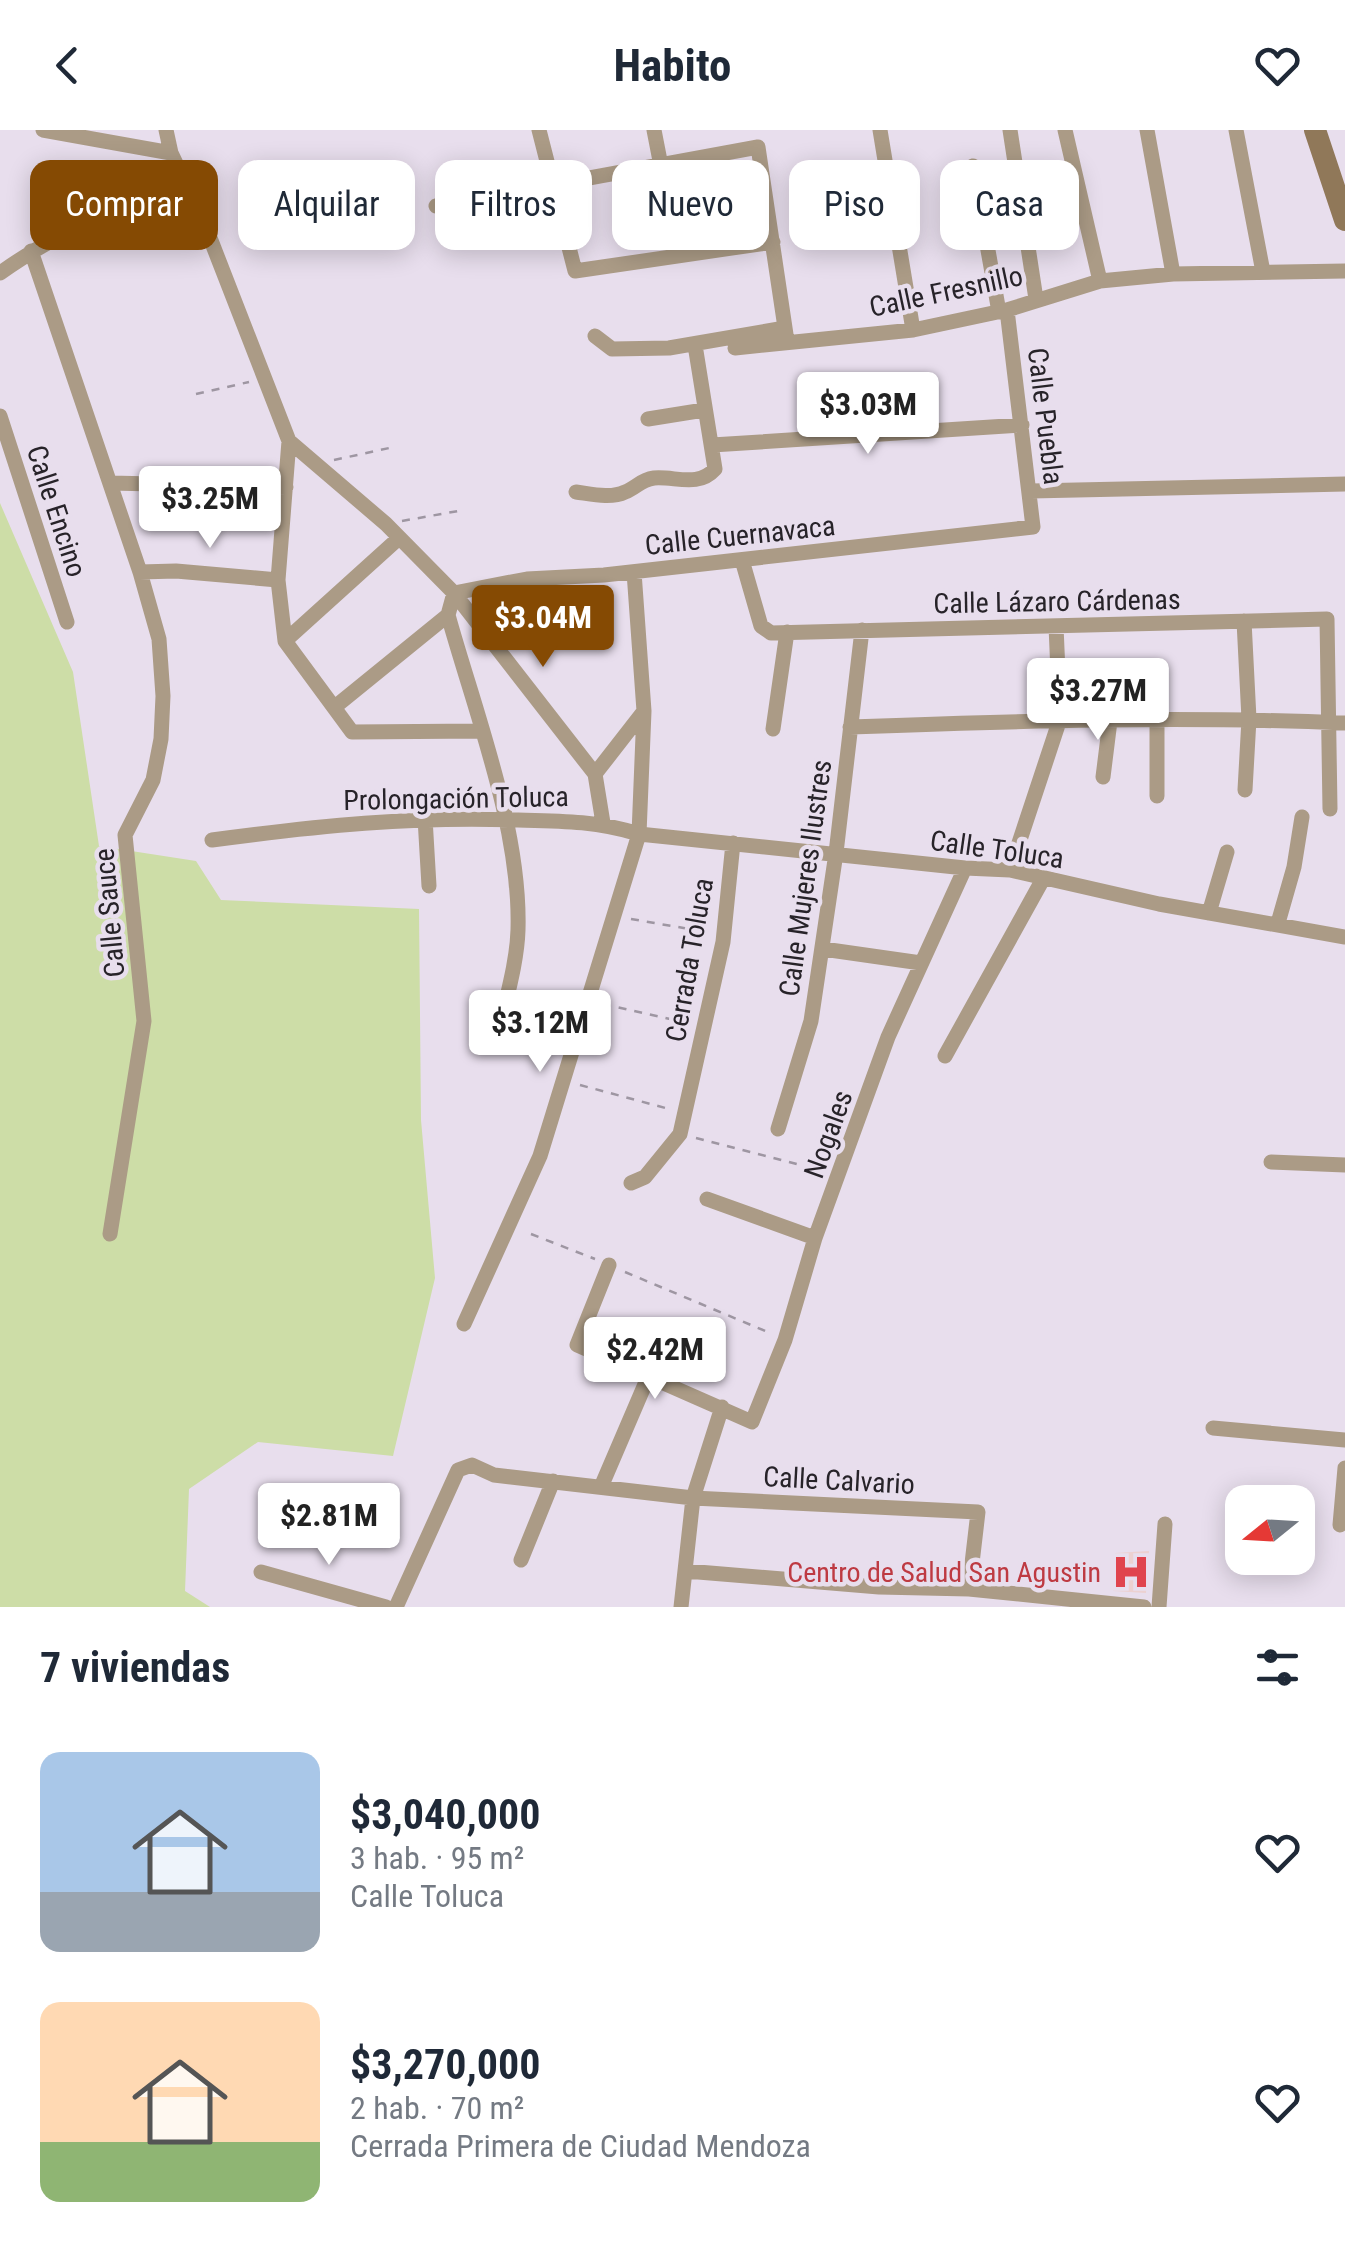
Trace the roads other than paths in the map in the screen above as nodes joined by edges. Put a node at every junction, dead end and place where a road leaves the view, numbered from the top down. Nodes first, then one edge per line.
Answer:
1 (42, 130) edge
2 (166, 130) edge
3 (540, 130) edge
4 (654, 130) edge
5 (880, 130) edge
6 (1010, 130) edge
7 (1065, 130) edge
8 (1147, 130) edge
9 (1236, 130) edge
10 (1315, 130) edge
11 (82, 133) edge
12 (171, 153) junction
13 (174, 160) edge
14 (547, 160) edge
15 (660, 160) edge
16 (692, 160) edge
17 (760, 160) edge
18 (1345, 220) edge
19 (769, 222) edge
20 (772, 242) junction
21 (36, 250) edge
22 (214, 250) edge
23 (569, 250) edge
24 (990, 250) edge
25 (32, 252) junction
26 (1345, 271) edge
27 (1263, 272) junction
28 (0, 273) edge
29 (1173, 274) junction
30 (1100, 282) junction
31 (1036, 299) junction
32 (1003, 311) junction
33 (912, 330) junction
34 (786, 334) junction
35 (594, 336) dead end
36 (694, 345) junction
37 (736, 348) dead end
38 (704, 410) junction
39 (0, 416) edge
40 (648, 419) dead end
41 (1022, 424) junction
42 (289, 442) junction
43 (712, 445) junction
44 (110, 482) junction
45 (1345, 484) edge
46 (286, 487) junction
47 (1031, 491) junction
48 (576, 492) dead end
49 (1034, 528) joint
50 (399, 538) junction
51 (742, 560) junction
52 (140, 572) junction
53 (634, 572) junction
54 (278, 580) junction
55 (454, 593) junction
56 (448, 615) junction
57 (1244, 621) junction
58 (67, 622) dead end
59 (1056, 626) junction
60 (862, 630) junction
61 (787, 632) junction
62 (285, 640) junction
63 (336, 706) junction
64 (644, 711) junction
65 (1060, 719) junction
66 (1250, 719) junction
67 (1156, 720) junction
68 (1110, 722) junction
69 (1338, 723) edge
70 (850, 727) junction
71 (772, 729) dead end
72 (481, 730) junction
73 (596, 774) junction
74 (1103, 777) dead end
75 (1245, 790) dead end
76 (1156, 796) dead end
77 (1330, 809) dead end
78 (1302, 817) dead end
79 (425, 818) junction
80 (506, 820) junction
81 (604, 823) junction
82 (638, 834) junction
83 (212, 840) dead end
84 (733, 843) junction
85 (836, 852) junction
86 (1227, 852) dead end
87 (965, 868) junction
88 (1010, 870) junction
89 (1043, 878) junction
90 (429, 886) dead end
91 (1209, 914) junction
92 (1278, 923) junction
93 (1345, 937) edge
94 (822, 949) junction
95 (922, 963) junction
96 (498, 1036) dead end
97 (945, 1056) dead end
98 (778, 1129) dead end
99 (1271, 1162) dead end
100 (1345, 1165) edge
101 (631, 1183) dead end
102 (707, 1200) dead end
103 (110, 1234) dead end
104 (815, 1238) junction
105 (610, 1265) road end
106 (464, 1324) dead end
107 (650, 1376) junction
108 (722, 1407) junction
109 (1214, 1428) dead end
110 (1345, 1440) edge
111 (1345, 1468) edge
112 (553, 1481) junction
113 (601, 1487) junction
114 (693, 1498) junction
115 (1165, 1524) dead end
116 (1340, 1525) dead end
117 (521, 1560) dead end
118 (261, 1572) dead end
119 (686, 1572) junction
120 (880, 1587) junction
121 (969, 1590) junction
122 (386, 1607) edge
123 (396, 1607) edge
124 (681, 1607) edge
125 (876, 1607) edge
126 (1142, 1607) edge
127 (1159, 1607) edge

1 - 11 street
2 - 12 street
3 - 14 street
4 - 15 street
5 - 33 street
6 - 31 street
7 - 30 street
8 - 29 street
9 - 27 street
10 - 18 main road
11 - 12 street
12 - 13 street
16 - 17 street
19 - 20 street
20 - 23 street
20 - 34 street
21 - 25 street
22 - 42 street
24 - 32 street, Calle Puebla
25 - 28 street
25 - 44 street, Calle Sauce
26 - 27 street, Calle Fresnillo
27 - 29 street, Calle Fresnillo
29 - 30 street, Calle Fresnillo
30 - 31 street, Calle Fresnillo
31 - 32 street, Calle Fresnillo
32 - 33 street, Calle Fresnillo
32 - 41 street, Calle Puebla
33 - 34 street, Calle Fresnillo
34 - 36 street
34 - 37 street, Calle Fresnillo
35 - 36 street
36 - 38 street
38 - 40 street
38 - 43 street
39 - 58 street, Calle Encino
41 - 43 street
41 - 47 street, Calle Puebla
42 - 46 street
42 - 50 street
43 - 48 street
44 - 46 street
44 - 52 street, Calle Sauce
45 - 47 street
46 - 54 street
47 - 49 street, Calle Puebla
49 - 51 street, Calle Cuernavaca
50 - 55 street
50 - 62 street
51 - 53 street, Calle Cuernavaca
51 - 61 street
52 - 54 street
52 - 103 street, Calle Sauce
53 - 55 street
53 - 64 street, Calle Cuernavaca
54 - 62 street
55 - 56 street
55 - 73 street
56 - 63 street
56 - 72 street
57 - 59 street, Calle Lázaro Cárdenas
57 - 66 street
57 - 69 street, Calle Lázaro Cárdenas
59 - 60 street, Calle Lázaro Cárdenas
59 - 65 street
60 - 61 street, Calle Lázaro Cárdenas
60 - 70 street, Calle Mujeres Ilustres
61 - 71 street
62 - 63 street
63 - 72 street
64 - 73 street
64 - 82 street, Calle Cuernavaca
65 - 68 street
65 - 70 street
65 - 88 street
66 - 67 street
66 - 69 street
66 - 75 street
67 - 68 street
67 - 76 street
68 - 74 street
69 - 77 street
70 - 85 street, Calle Mujeres Ilustres
72 - 80 street
73 - 81 street
78 - 92 street
79 - 80 street, Prolongación Toluca
79 - 83 street, Prolongación Toluca
79 - 90 street
80 - 81 street, Prolongación Toluca
80 - 96 street
81 - 82 street, Prolongación Toluca
82 - 84 street, Calle Toluca
82 - 106 street, Calle Cuernavaca
84 - 85 street, Calle Toluca
84 - 101 street, Cerrada Toluca
85 - 87 street, Calle Toluca
85 - 94 street, Calle Mujeres Ilustres
86 - 91 street
87 - 88 street, Calle Toluca
87 - 95 street, Nogales
88 - 89 street, Calle Toluca
89 - 91 street, Calle Toluca
89 - 97 street
91 - 92 street, Calle Toluca
92 - 93 street, Calle Toluca
94 - 95 street
94 - 98 street, Calle Mujeres Ilustres
95 - 104 street, Nogales
99 - 100 street
102 - 104 street
104 - 108 street, Nogales
105 - 107 street
107 - 108 street
107 - 113 street
108 - 114 street
109 - 110 street
111 - 116 street
112 - 113 street
112 - 117 street
112 - 123 street
113 - 114 street
114 - 119 street
114 - 121 street, Calle Calvario
115 - 127 street
118 - 122 street
119 - 120 street
119 - 124 street
120 - 121 street
120 - 125 street
121 - 126 street

